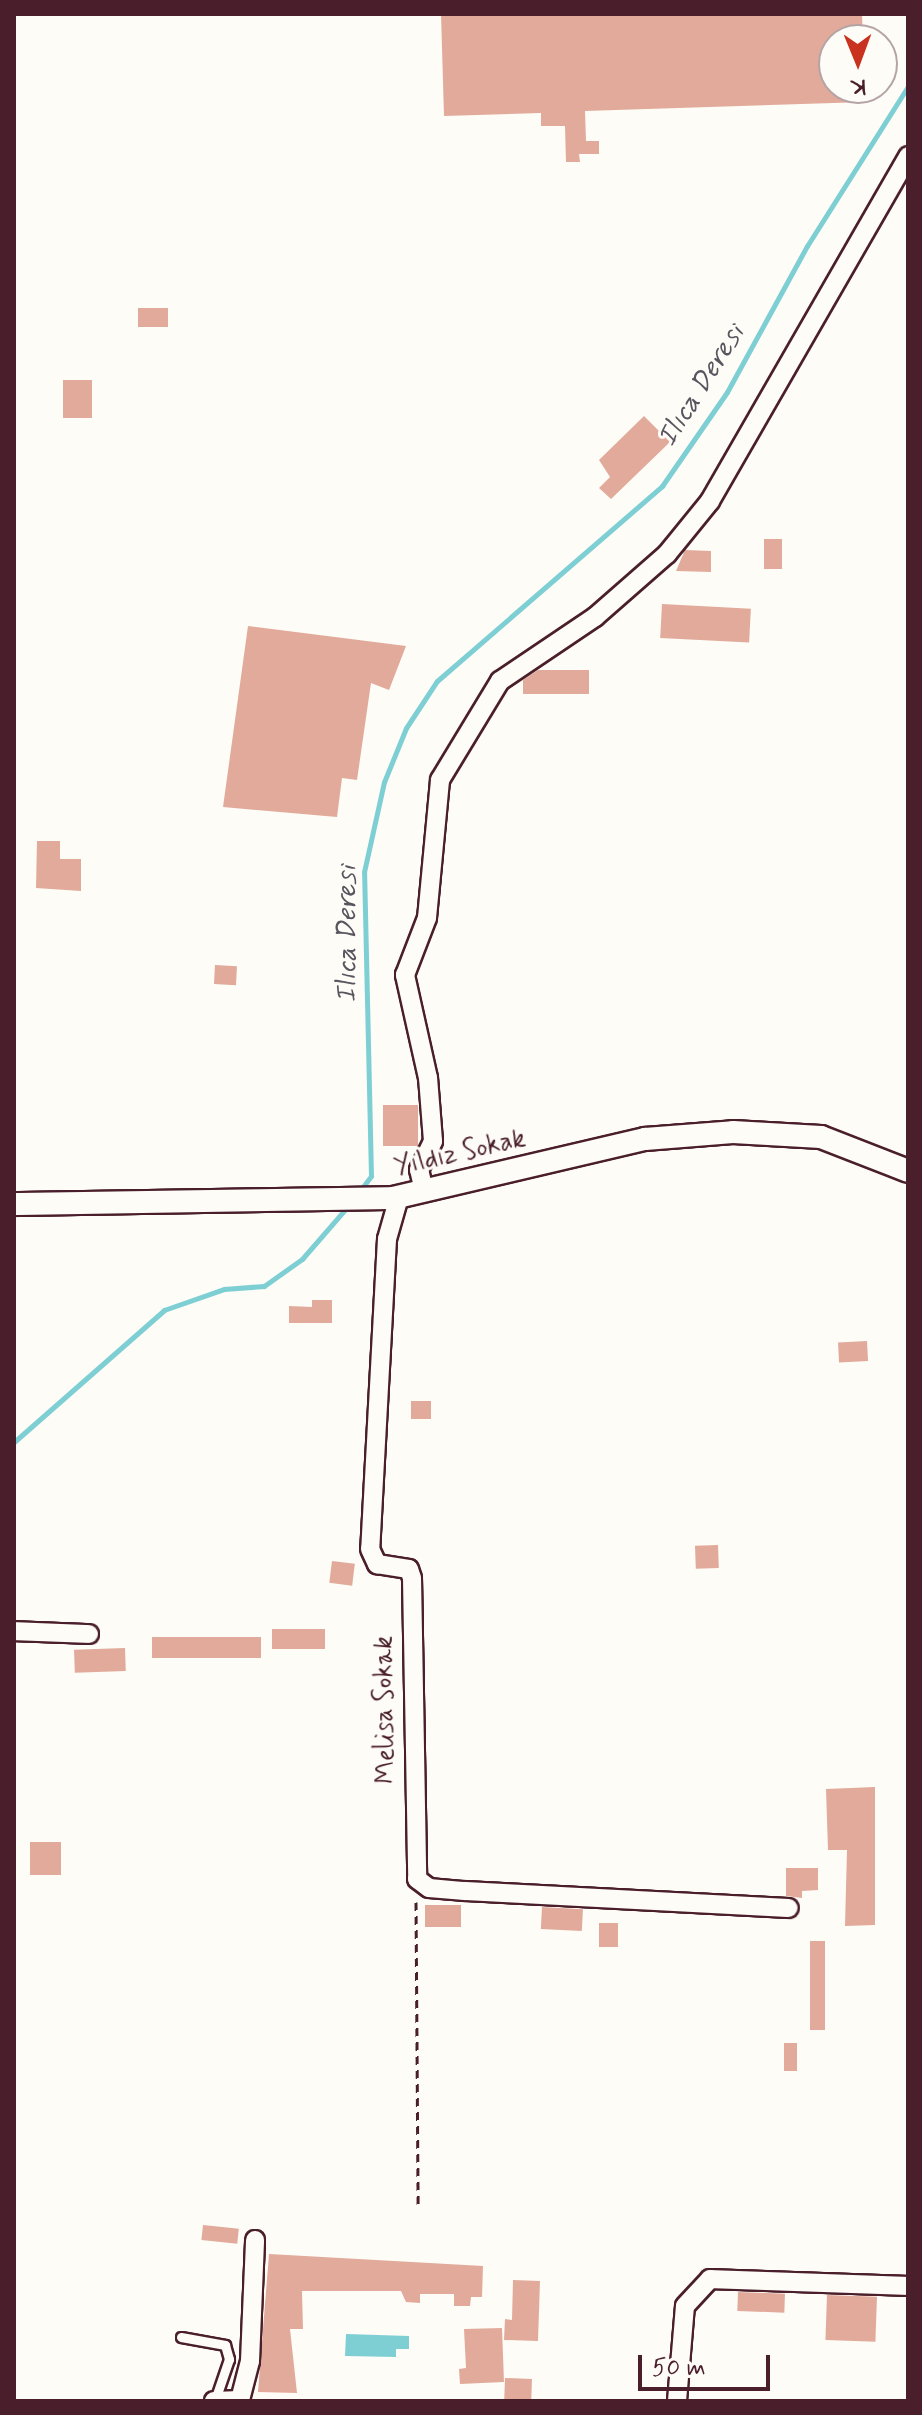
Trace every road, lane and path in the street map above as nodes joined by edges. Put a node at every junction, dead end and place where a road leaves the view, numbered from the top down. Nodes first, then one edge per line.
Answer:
1 (908, 156) edge
2 (908, 1171) edge
3 (424, 1191) junction
4 (396, 1198) junction
5 (14, 1204) edge
6 (14, 1631) edge
7 (89, 1634) dead end
8 (421, 1883) junction
9 (789, 1908) dead end
10 (418, 2208) dead end
11 (255, 2240) dead end
12 (908, 2286) edge
13 (181, 2337) dead end
14 (215, 2399) edge
15 (241, 2401) edge
16 (677, 2401) edge

1 - 3 street
2 - 3 street, Yıldız Sokak
3 - 4 street, Yıldız Sokak
4 - 5 street, Yıldız Sokak
4 - 8 street, Melisa Sokak
6 - 7 street
8 - 9 street
8 - 10 path
11 - 15 street
12 - 16 street
13 - 14 lane
14 - 15 street

